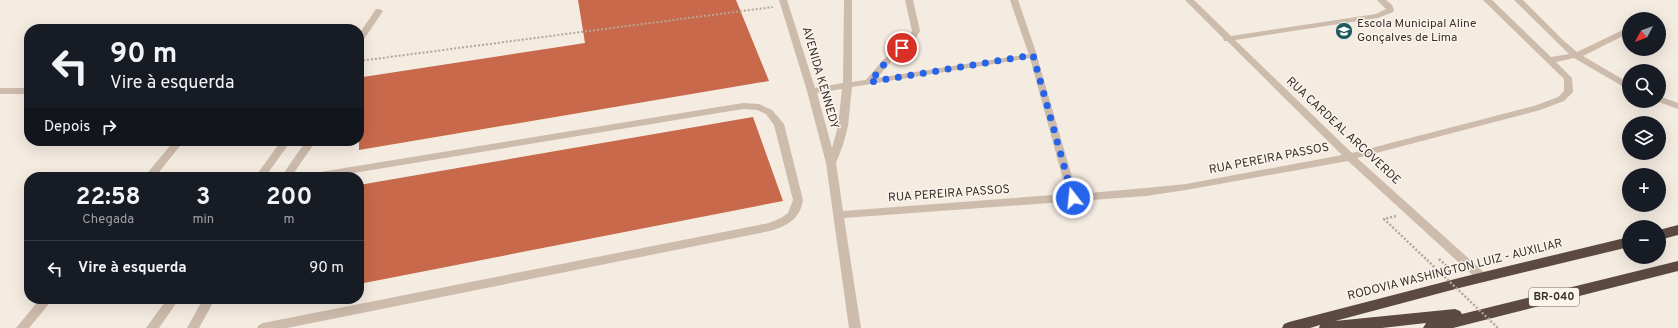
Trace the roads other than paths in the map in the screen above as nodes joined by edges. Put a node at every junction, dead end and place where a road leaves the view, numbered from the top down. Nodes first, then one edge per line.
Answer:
1 (848, 0) edge
2 (909, 0) edge
3 (1014, 0) edge
4 (1189, 0) edge
5 (1381, 0) edge
6 (1487, 0) edge
7 (1518, 0) edge
8 (784, 2) edge
9 (379, 11) dead end
10 (364, 33) edge
11 (1622, 33) edge
12 (1227, 39) junction
13 (1033, 55) junction
14 (1576, 55) junction
15 (1551, 60) junction
16 (870, 82) junction
17 (1622, 83) edge
18 (846, 86) junction
19 (0, 91) edge
20 (24, 91) edge
21 (812, 91) junction
22 (1666, 102) edge
23 (1678, 106) edge
24 (175, 146) edge
25 (282, 146) edge
26 (308, 146) edge
27 (1350, 157) junction
28 (831, 163) junction
29 (153, 172) edge
30 (264, 172) edge
31 (289, 172) edge
32 (339, 172) edge
33 (1073, 198) junction
34 (838, 215) junction
35 (1678, 230) edge
36 (1666, 233) edge
37 (1622, 244) edge
38 (1678, 266) edge
39 (1483, 278) junction
40 (42, 304) edge
41 (169, 304) edge
42 (206, 304) edge
43 (1492, 312) junction
44 (22, 328) edge
45 (152, 328) edge
46 (193, 328) edge
47 (263, 328) edge
48 (855, 328) edge
49 (1289, 328) edge
50 (1326, 328) edge
51 (1430, 328) edge

1 - 18 street, AVENIDA KENNEDY
2 - 16 street
3 - 13 street
4 - 12 street, RUA CARDEAL ARCOVERDE
5 - 12 street
6 - 15 street, RUA PEREIRA PASSOS
7 - 14 street
8 - 21 street, AVENIDA KENNEDY
9 - 10 street
11 - 14 street
12 - 27 street, RUA CARDEAL ARCOVERDE
13 - 16 street
13 - 33 street
14 - 15 street
14 - 17 street
15 - 27 street, RUA PEREIRA PASSOS
16 - 18 street
18 - 21 street
18 - 28 street, AVENIDA KENNEDY
19 - 20 street
21 - 28 street, AVENIDA KENNEDY
22 - 23 street
24 - 29 street
25 - 30 street
26 - 31 street
27 - 33 street, RUA PEREIRA PASSOS
27 - 39 street, RUA CARDEAL ARCOVERDE
28 - 34 street, AVENIDA KENNEDY
32 - 47 street
33 - 34 street, RUA PEREIRA PASSOS
34 - 48 street, AVENIDA KENNEDY
35 - 36 highway
37 - 39 highway, RODOVIA WASHINGTON LUIZ - AUXILIAR
38 - 43 highway, BR-040
39 - 49 highway, RODOVIA WASHINGTON LUIZ - AUXILIAR
40 - 44 street
41 - 45 street
42 - 46 street
43 - 50 highway
43 - 51 highway, BR-040

